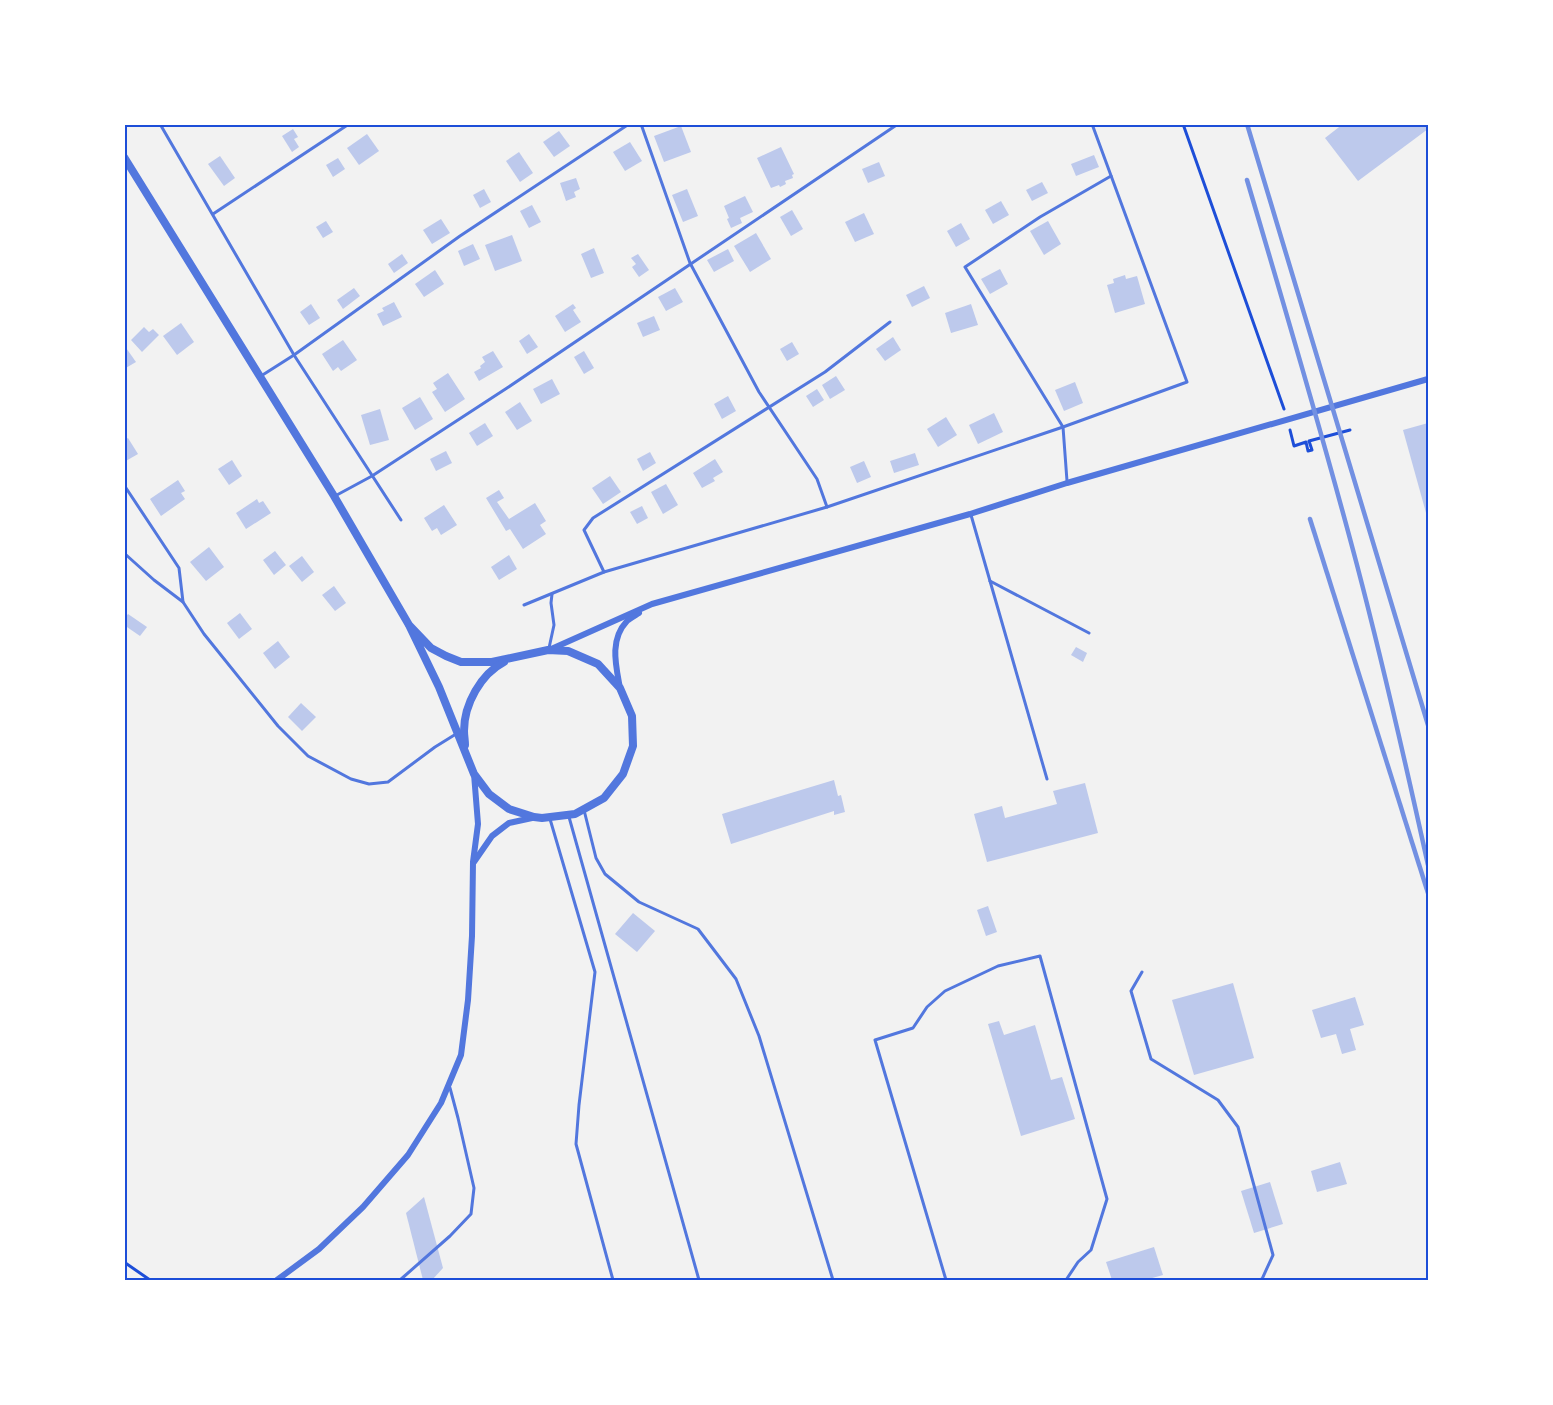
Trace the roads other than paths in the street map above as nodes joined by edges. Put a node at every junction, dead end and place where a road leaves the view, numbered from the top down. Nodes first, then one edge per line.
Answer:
1 (160, 124) edge
2 (349, 124) edge
3 (629, 124) edge
4 (641, 124) edge
5 (898, 124) edge
6 (1092, 124) edge
7 (124, 157) edge
8 (1111, 176) junction
9 (213, 214) junction
10 (690, 263) junction
11 (890, 322) dead end
12 (294, 355) junction
13 (260, 377) junction
14 (1428, 379) edge
15 (770, 407) junction
16 (1063, 427) junction
17 (372, 476) junction
18 (1067, 483) junction
19 (124, 485) edge
20 (334, 496) junction
21 (827, 507) junction
22 (970, 514) junction
23 (401, 520) dead end
24 (124, 553) edge
25 (604, 572) junction
26 (990, 581) junction
27 (552, 594) junction
28 (183, 603) junction
29 (652, 604) junction
30 (524, 605) dead end
31 (409, 625) junction
32 (1089, 633) dead end
33 (548, 650) junction
34 (513, 657) junction
35 (620, 688) junction
36 (458, 733) junction
37 (466, 755) junction
38 (474, 774) junction
39 (1047, 779) dead end
40 (584, 809) junction
41 (568, 815) junction
42 (534, 817) junction
43 (550, 817) junction
44 (473, 862) junction
45 (1142, 972) dead end
46 (449, 1085) junction
47 (277, 1281) edge
48 (400, 1281) edge
49 (612, 1281) edge
50 (699, 1281) edge
51 (833, 1281) edge
52 (946, 1281) edge
53 (1065, 1281) edge
54 (1259, 1281) edge

1 - 9 lane
2 - 9 lane
3 - 12 lane
4 - 10 lane
5 - 10 lane
6 - 8 lane
7 - 13 street
8 - 16 lane
8 - 16 lane
9 - 12 lane
10 - 15 lane
10 - 17 lane
11 - 15 lane
12 - 13 lane
12 - 17 lane
13 - 20 street
14 - 18 street
15 - 21 lane
15 - 25 lane
16 - 18 lane
16 - 21 lane
17 - 20 lane
17 - 23 lane
18 - 22 street
19 - 28 lane
20 - 31 street
21 - 25 lane
22 - 26 lane
22 - 29 street
24 - 28 lane
25 - 27 lane
26 - 32 lane
26 - 39 lane
27 - 30 lane
27 - 33 lane
28 - 36 lane
29 - 33 street
29 - 35 street
31 - 34 street
31 - 36 street
33 - 34 street
33 - 35 street
34 - 37 street
35 - 40 street
36 - 37 street
37 - 38 street
38 - 42 street
38 - 44 street
40 - 41 street
40 - 51 lane
41 - 43 street
41 - 50 lane
42 - 43 street
42 - 44 street
43 - 49 lane
44 - 46 street
45 - 54 lane
46 - 47 street
46 - 48 lane
52 - 53 lane

